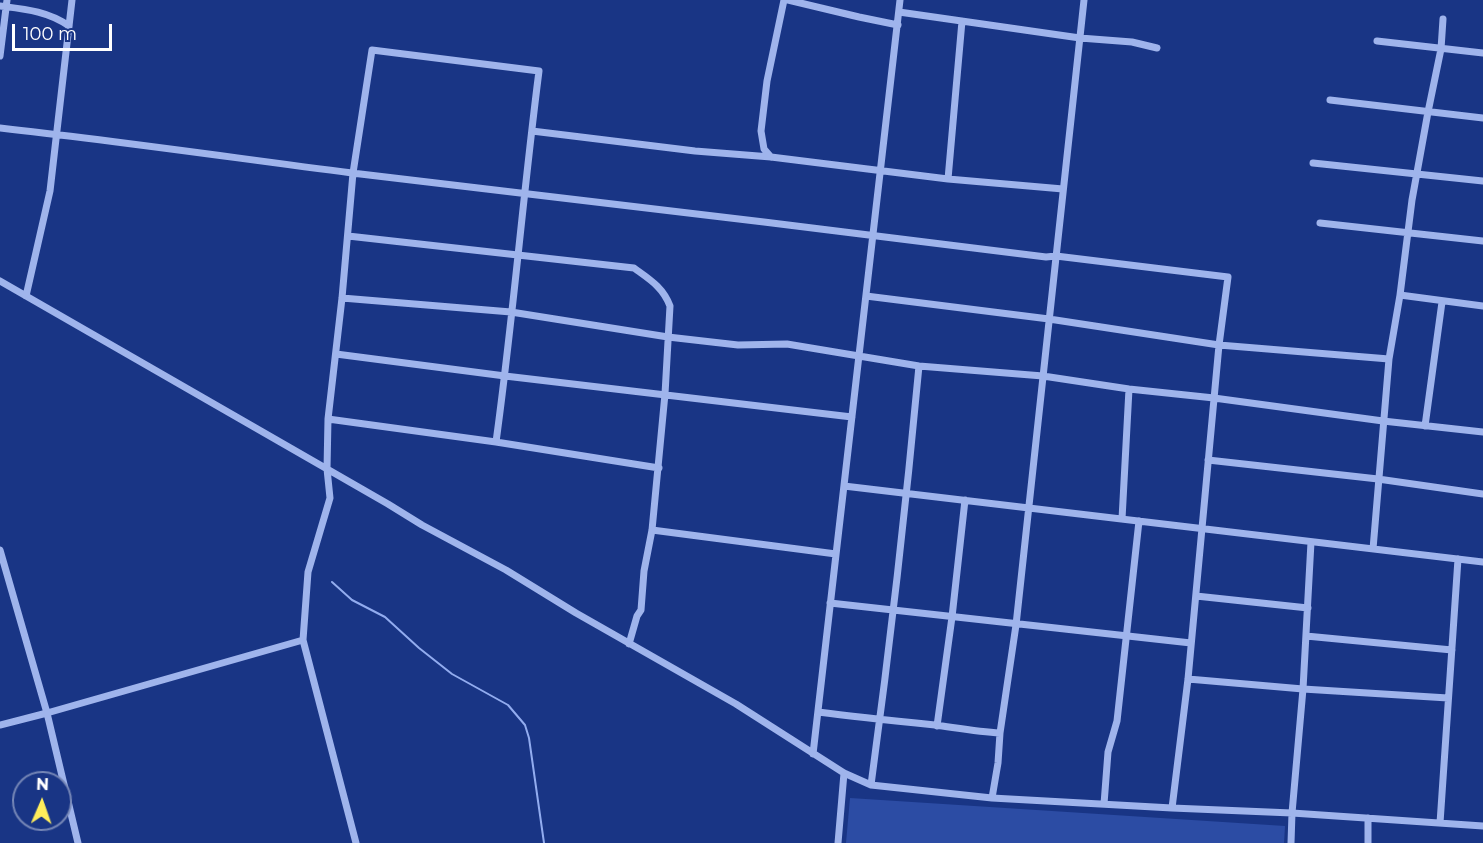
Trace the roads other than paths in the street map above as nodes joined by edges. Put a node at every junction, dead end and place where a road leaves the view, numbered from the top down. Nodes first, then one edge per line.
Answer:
1 (72, 0) edge
2 (786, 0) edge
3 (900, 0) edge
4 (1084, 0) edge
5 (4, 4) edge
6 (899, 12) junction
7 (1443, 19) dead end
8 (962, 21) junction
9 (897, 25) junction
10 (69, 26) junction
11 (1080, 38) junction
12 (1377, 40) dead end
13 (1156, 48) dead end
14 (1441, 49) junction
15 (1483, 53) edge
16 (0, 56) edge
17 (1330, 100) dead end
18 (1428, 112) junction
19 (1483, 118) edge
20 (0, 129) edge
21 (532, 131) junction
22 (56, 134) junction
23 (771, 157) junction
24 (1313, 163) dead end
25 (881, 171) junction
26 (353, 173) junction
27 (1417, 174) junction
28 (948, 178) junction
29 (1483, 181) edge
30 (1063, 189) junction
31 (525, 193) junction
32 (1320, 223) dead end
33 (1407, 232) junction
34 (873, 235) junction
35 (348, 236) junction
36 (1483, 241) edge
37 (517, 256) junction
38 (1056, 256) junction
39 (0, 281) edge
40 (1400, 295) junction
41 (26, 296) junction
42 (866, 296) junction
43 (342, 298) junction
44 (1442, 302) junction
45 (1483, 306) edge
46 (511, 312) junction
47 (1049, 319) junction
48 (668, 337) junction
49 (1219, 345) junction
50 (336, 354) junction
51 (859, 356) junction
52 (1389, 359) junction
53 (919, 366) junction
54 (505, 376) junction
55 (1043, 376) junction
56 (1129, 389) junction
57 (665, 394) junction
58 (1214, 398) junction
59 (852, 417) junction
60 (328, 419) junction
61 (1383, 421) junction
62 (1425, 426) junction
63 (1483, 432) edge
64 (496, 442) junction
65 (1208, 460) junction
66 (659, 468) junction
67 (327, 470) junction
68 (1378, 479) junction
69 (844, 486) junction
70 (907, 494) junction
71 (1483, 494) edge
72 (965, 500) junction
73 (1029, 508) junction
74 (1122, 519) junction
75 (1140, 521) junction
76 (1202, 529) junction
77 (652, 530) junction
78 (1311, 542) junction
79 (1373, 549) junction
80 (0, 550) edge
81 (836, 554) junction
82 (1458, 559) junction
83 (1483, 562) edge
84 (1196, 596) junction
85 (830, 603) junction
86 (1308, 608) junction
87 (893, 610) junction
88 (952, 617) junction
89 (1016, 625) junction
90 (1127, 636) junction
91 (1306, 636) junction
92 (303, 640) junction
93 (1191, 643) junction
94 (629, 644) junction
95 (1452, 650) junction
96 (1188, 679) junction
97 (1303, 689) junction
98 (1448, 698) junction
99 (818, 712) junction
100 (47, 714) junction
101 (880, 720) junction
102 (0, 725) edge
103 (938, 726) junction
104 (1000, 733) junction
105 (813, 754) junction
106 (844, 773) junction
107 (870, 785) junction
108 (992, 798) junction
109 (1104, 804) junction
110 (1172, 808) junction
111 (1292, 813) junction
112 (1368, 818) junction
113 (1440, 823) junction
114 (1483, 826) edge
115 (78, 843) edge
116 (356, 843) edge
117 (838, 843) edge
118 (1291, 843) edge
119 (1368, 843) edge

1 - 10 street
2 - 9 street
2 - 23 street
3 - 6 street
4 - 11 street
5 - 10 street
5 - 16 street
6 - 8 street
6 - 9 street
7 - 14 street
8 - 11 street
8 - 28 street
9 - 25 street
10 - 22 street
11 - 13 street
11 - 30 street
12 - 14 street
14 - 15 street
14 - 18 street
17 - 18 street
18 - 19 street
18 - 27 street
20 - 22 street
21 - 23 street
21 - 26 street
21 - 31 street
22 - 26 street
22 - 41 street
23 - 25 street
24 - 27 street
25 - 28 street
25 - 34 street
26 - 31 street
26 - 35 street
27 - 29 street
27 - 33 street
28 - 30 street
30 - 38 street
31 - 34 street
31 - 37 street
32 - 33 street
33 - 36 street
33 - 40 street
34 - 38 street
34 - 42 street
35 - 37 street
35 - 43 street
37 - 46 street
37 - 48 street
38 - 47 street
38 - 49 street
39 - 41 street
40 - 44 street
40 - 52 street
41 - 67 street
42 - 47 street
42 - 51 street
43 - 46 street
43 - 50 street
44 - 45 street
44 - 62 street
46 - 48 street
46 - 54 street
47 - 49 street
47 - 55 street
48 - 51 street
48 - 57 street
49 - 52 street
49 - 58 street
50 - 54 street
50 - 60 street
51 - 53 street
51 - 59 street
52 - 61 street
53 - 55 street
53 - 70 street
54 - 57 street
54 - 64 street
55 - 56 street
55 - 73 street
56 - 58 street
56 - 74 street
57 - 59 street
57 - 66 street
58 - 61 street
58 - 65 street
59 - 69 street
60 - 64 street
60 - 67 street
61 - 62 street
61 - 68 street
62 - 63 street
64 - 66 street
65 - 68 street
65 - 76 street
66 - 77 street
67 - 92 street
67 - 94 street
68 - 71 street
68 - 79 street
69 - 70 street
69 - 81 street
70 - 72 street
70 - 87 street
72 - 73 street
72 - 88 street
73 - 74 street
73 - 89 street
74 - 75 street
75 - 76 street
75 - 90 street
76 - 78 street
76 - 84 street
77 - 81 street
77 - 94 street
78 - 79 street
78 - 86 street
79 - 82 street
80 - 100 street
81 - 85 street
82 - 83 street
82 - 95 street
84 - 86 street
84 - 93 street
85 - 87 street
85 - 99 street
86 - 91 street
87 - 88 street
87 - 101 street
88 - 89 street
88 - 103 street
89 - 90 street
89 - 104 street
90 - 93 street
90 - 109 street
91 - 95 street
91 - 97 street
92 - 100 street
92 - 116 street
93 - 96 street
94 - 105 street
95 - 98 street
96 - 97 street
96 - 110 street
97 - 98 street
97 - 111 street
98 - 113 street
99 - 101 street
99 - 105 street
100 - 102 street
100 - 115 street
101 - 103 street
101 - 107 street
103 - 104 street
104 - 108 street
105 - 106 street
106 - 107 street
106 - 117 street
107 - 108 street
108 - 109 street
109 - 110 street
110 - 111 street
111 - 112 street
111 - 118 street
112 - 113 street
112 - 119 street
113 - 114 street

